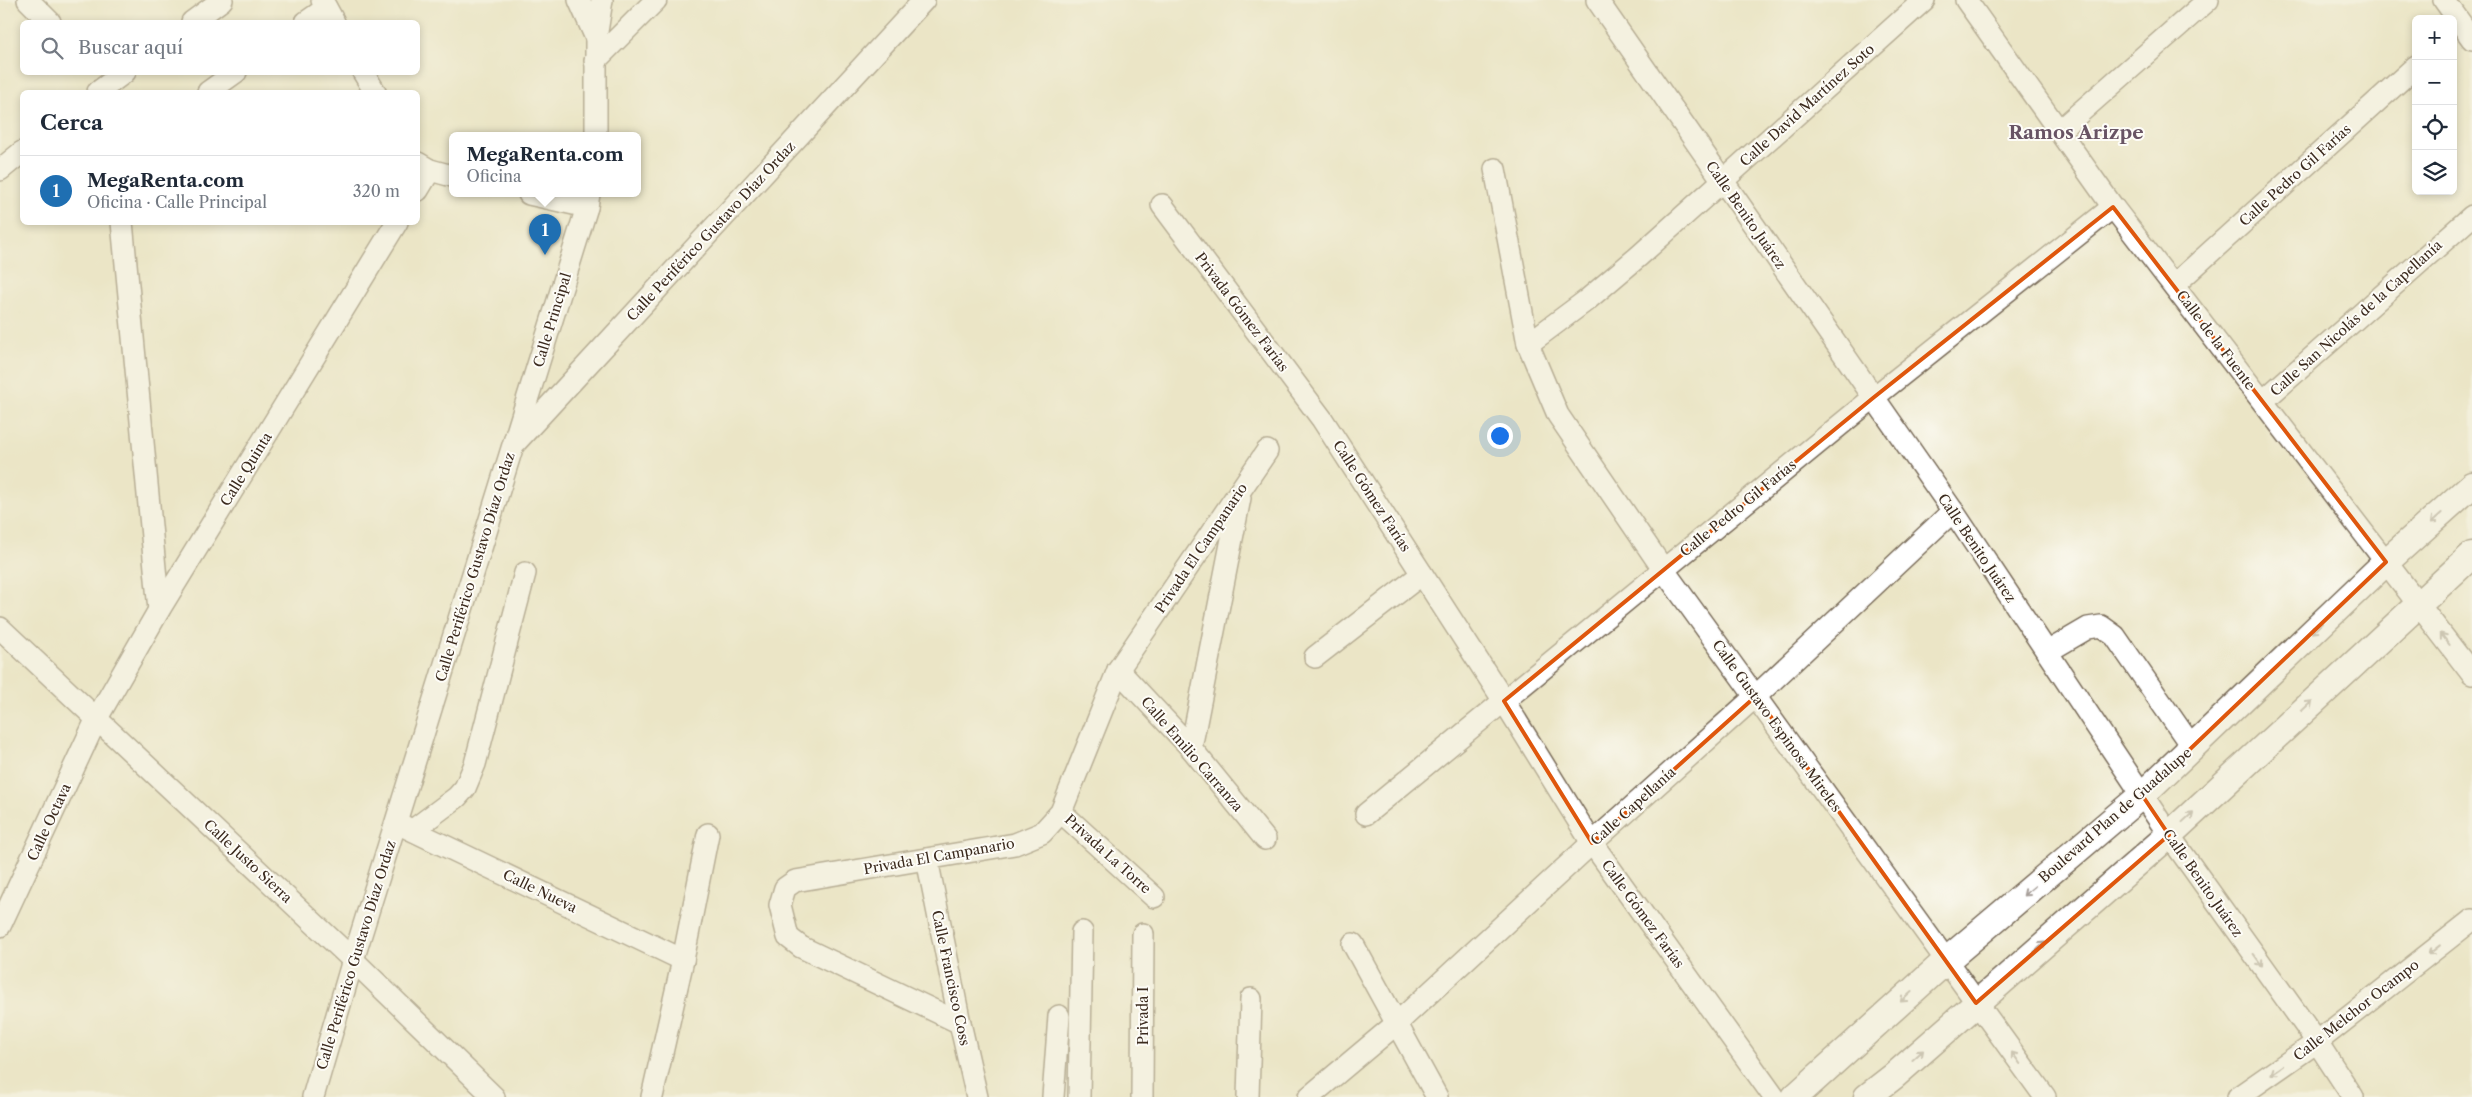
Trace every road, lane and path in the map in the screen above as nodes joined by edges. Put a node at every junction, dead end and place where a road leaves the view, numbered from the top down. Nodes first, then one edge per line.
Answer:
1 (28, 0) edge
2 (222, 0) edge
3 (578, 0) edge
4 (602, 0) edge
5 (656, 0) edge
6 (924, 0) edge
7 (1597, 0) edge
8 (1924, 0) edge
9 (1966, 0) edge
10 (2208, 0) edge
11 (2444, 0) edge
12 (327, 10) edge
13 (48, 20) edge
14 (195, 20) edge
15 (310, 20) edge
16 (2462, 32) edge
17 (596, 38) junction
18 (595, 61) junction
19 (2412, 70) edge
20 (232, 75) edge
21 (365, 75) edge
22 (211, 90) edge
23 (374, 90) edge
24 (2059, 131) junction
25 (596, 132) edge
26 (20, 154) edge
27 (424, 166) edge
28 (1495, 169) dead end
29 (0, 170) edge
30 (449, 175) edge
31 (1722, 180) junction
32 (420, 182) edge
33 (554, 197) edge
34 (588, 201) edge
35 (1162, 205) dead end
36 (2113, 207) junction
37 (2472, 216) edge
38 (122, 225) edge
39 (395, 225) edge
40 (2174, 284) junction
41 (1528, 344) junction
42 (1873, 398) junction
43 (2263, 401) junction
44 (1322, 419) joint
45 (512, 446) junction
46 (1267, 451) dead end
47 (2472, 485) edge
48 (1241, 489) junction
49 (1952, 511) junction
50 (2472, 555) edge
51 (2386, 562) junction
52 (1664, 569) junction
53 (525, 573) dead end
54 (1422, 574) junction
55 (2418, 604) junction
56 (159, 610) junction
57 (0, 628) edge
58 (2046, 652) junction
59 (1314, 657) dead end
60 (1118, 670) junction
61 (2472, 674) edge
62 (1756, 696) junction
63 (1504, 701) junction
64 (97, 718) junction
65 (2192, 747) junction
66 (1191, 748) junction
67 (2142, 795) junction
68 (1061, 812) junction
69 (1366, 814) dead end
70 (405, 826) junction
71 (708, 834) dead end
72 (2168, 835) junction
73 (1265, 839) dead end
74 (1592, 843) junction
75 (927, 859) junction
76 (1154, 896) dead end
77 (2472, 920) edge
78 (0, 926) edge
79 (1082, 932) dead end
80 (1143, 934) dead end
81 (1353, 944) dead end
82 (353, 960) junction
83 (683, 960) junction
84 (1947, 960) junction
85 (1251, 999) dead end
86 (1976, 1003) junction
87 (1059, 1016) dead end
88 (960, 1024) junction
89 (1396, 1024) junction
90 (2317, 1042) junction
91 (1894, 1076) junction
92 (313, 1097) edge
93 (494, 1097) edge
94 (652, 1097) edge
95 (977, 1097) edge
96 (1053, 1097) edge
97 (1079, 1097) edge
98 (1142, 1097) edge
99 (1248, 1097) edge
100 (1308, 1097) edge
101 (1437, 1097) edge
102 (1774, 1097) edge
103 (1795, 1097) edge
104 (1867, 1097) edge
105 (1877, 1097) edge
106 (2045, 1097) edge
107 (2238, 1097) edge
108 (2353, 1097) edge

1 - 13 street
2 - 14 street
3 - 17 street
4 - 17 street
5 - 18 street
6 - 45 street, Calle Periférico Gustavo Díaz Ordaz
7 - 31 street, Calle Benito Juárez
8 - 31 street, Calle David Martínez Soto
9 - 24 street, Calle de la Fuente
10 - 24 street
11 - 16 street
12 - 15 street
17 - 18 street
18 - 25 street
19 - 40 street, Calle Pedro Gil Farías
20 - 22 street
21 - 23 street
24 - 36 street, Calle de la Fuente
26 - 29 street
27 - 30 street
27 - 32 street
28 - 41 street, Calle Gustavo Espinosa Mireles
31 - 41 street, Calle David Martínez Soto
31 - 42 street, Calle Benito Juárez
33 - 34 street
34 - 45 street, Calle Principal
35 - 44 street, Privada Gómez Farías
36 - 40 street, Calle de la Fuente
36 - 42 street, Calle Pedro Gil Farías
37 - 43 street, Calle San Nicolás de la Capellanía
38 - 56 street
39 - 56 street, Calle Quinta
40 - 43 street, Calle de la Fuente
41 - 52 street, Calle Gustavo Espinosa Mireles
42 - 49 street, Calle Benito Juárez
42 - 52 street, Calle Pedro Gil Farías
43 - 51 street, Calle de la Fuente
44 - 54 street, Calle Gómez Farías
45 - 70 street, Calle Periférico Gustavo Díaz Ordaz
46 - 48 street, Privada El Campanario
47 -> 51 main road, Boulevard Plan de Guadalupe
48 - 60 street, Privada El Campanario
48 - 66 street
49 - 58 street, Calle Benito Juárez
49 - 62 street, Calle Capellanía
50 - 55 main road
51 - 55 street, Calle de la Fuente
51 -> 65 main road, Boulevard Plan de Guadalupe
52 - 62 street, Calle Gustavo Espinosa Mireles
52 - 63 street, Calle Pedro Gil Farías
53 - 70 street
54 - 59 street
54 - 63 street, Calle Gómez Farías
61 -> 55 street, Calle de la Fuente
72 -> 55 main road
56 - 64 street, Calle Quinta
57 - 64 street, Calle Justo Sierra
58 - 65 street
58 - 67 street, Calle Benito Juárez
60 - 66 street, Calle Emilio Carranza
60 - 68 street, Privada El Campanario
62 - 74 street, Calle Capellanía
62 - 84 street, Calle Gustavo Espinosa Mireles
63 - 69 street, Calle Pedro Gil Farías
63 - 74 street, Calle Gómez Farías
64 - 78 street, Calle Octava
64 - 82 street, Calle Justo Sierra
65 - 67 main road, Boulevard Plan de Guadalupe
66 - 73 street, Calle Emilio Carranza
67 - 72 street, Calle Benito Juárez
67 -> 84 main road, Boulevard Plan de Guadalupe
68 - 75 street, Privada El Campanario
68 - 76 street, Privada La Torre
70 - 82 street, Calle Periférico Gustavo Díaz Ordaz
70 - 83 street, Calle Nueva
71 - 83 street
86 -> 72 main road
72 -> 90 street, Calle Benito Juárez
74 - 89 street, Calle Capellanía
74 - 102 street, Calle Gómez Farías
75 - 88 street, Calle Francisco Coss
75 - 88 street, Privada El Campanario
77 -> 90 street, Calle Melchor Ocampo
79 - 97 street
80 - 98 street, Privada I
81 - 89 street
82 - 92 street, Calle Periférico Gustavo Díaz Ordaz
82 - 93 street, Calle Justo Sierra
83 - 94 street
84 - 86 street, Calle Gustavo Espinosa Mireles
84 -> 103 main road, Boulevard Plan de Guadalupe
85 - 99 street
91 -> 86 main road
106 -> 86 street, Calle Gustavo Espinosa Mireles
87 - 96 street
88 - 95 street, Calle Francisco Coss
89 - 100 street, Calle Capellanía
89 - 101 street
90 -> 107 street, Calle Melchor Ocampo
90 - 108 street, Calle Benito Juárez
91 - 104 main road
91 - 105 street

